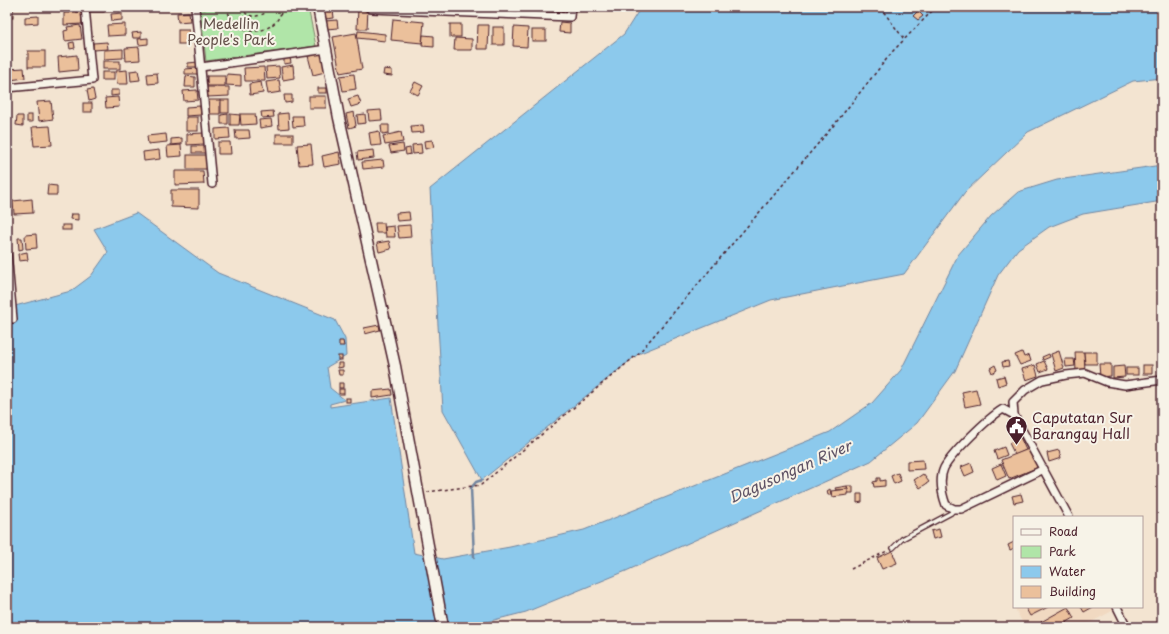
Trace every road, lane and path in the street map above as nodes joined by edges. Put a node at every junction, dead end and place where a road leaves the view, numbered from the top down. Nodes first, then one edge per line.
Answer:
1 (85, 7) edge
2 (221, 7) edge
3 (226, 7) edge
4 (242, 7) edge
5 (268, 7) edge
6 (282, 7) edge
7 (318, 7) edge
8 (368, 7) edge
9 (509, 7) edge
10 (571, 7) edge
11 (880, 7) edge
12 (936, 7) edge
13 (195, 9) edge
14 (510, 15) junction
15 (905, 40) junction
16 (327, 50) junction
17 (201, 67) junction
18 (7, 88) edge
19 (212, 184) dead end
20 (7, 252) edge
21 (7, 319) edge
22 (1162, 380) edge
23 (1013, 402) junction
24 (1003, 409) junction
25 (1014, 415) junction
26 (1044, 469) junction
27 (419, 493) junction
28 (954, 509) junction
29 (1068, 516) edge
30 (893, 548) joint
31 (851, 569) dead end
32 (1118, 608) edge
33 (443, 627) edge
34 (1127, 627) edge

1 - 18 street
2 - 13 path
3 - 6 path
4 - 5 path
7 - 16 main road
8 - 14 street
9 - 14 street
10 - 14 street
11 - 15 path
12 - 15 path
13 - 17 street
15 - 27 path
16 - 17 street
16 - 27 main road
17 - 19 street
20 - 21 street
22 - 23 street
23 - 24 street
23 - 25 street
24 - 25 street
24 - 28 street
25 - 26 street
26 - 28 street
26 - 29 street
27 - 33 main road
28 - 30 lane
30 - 31 path
32 - 34 street

